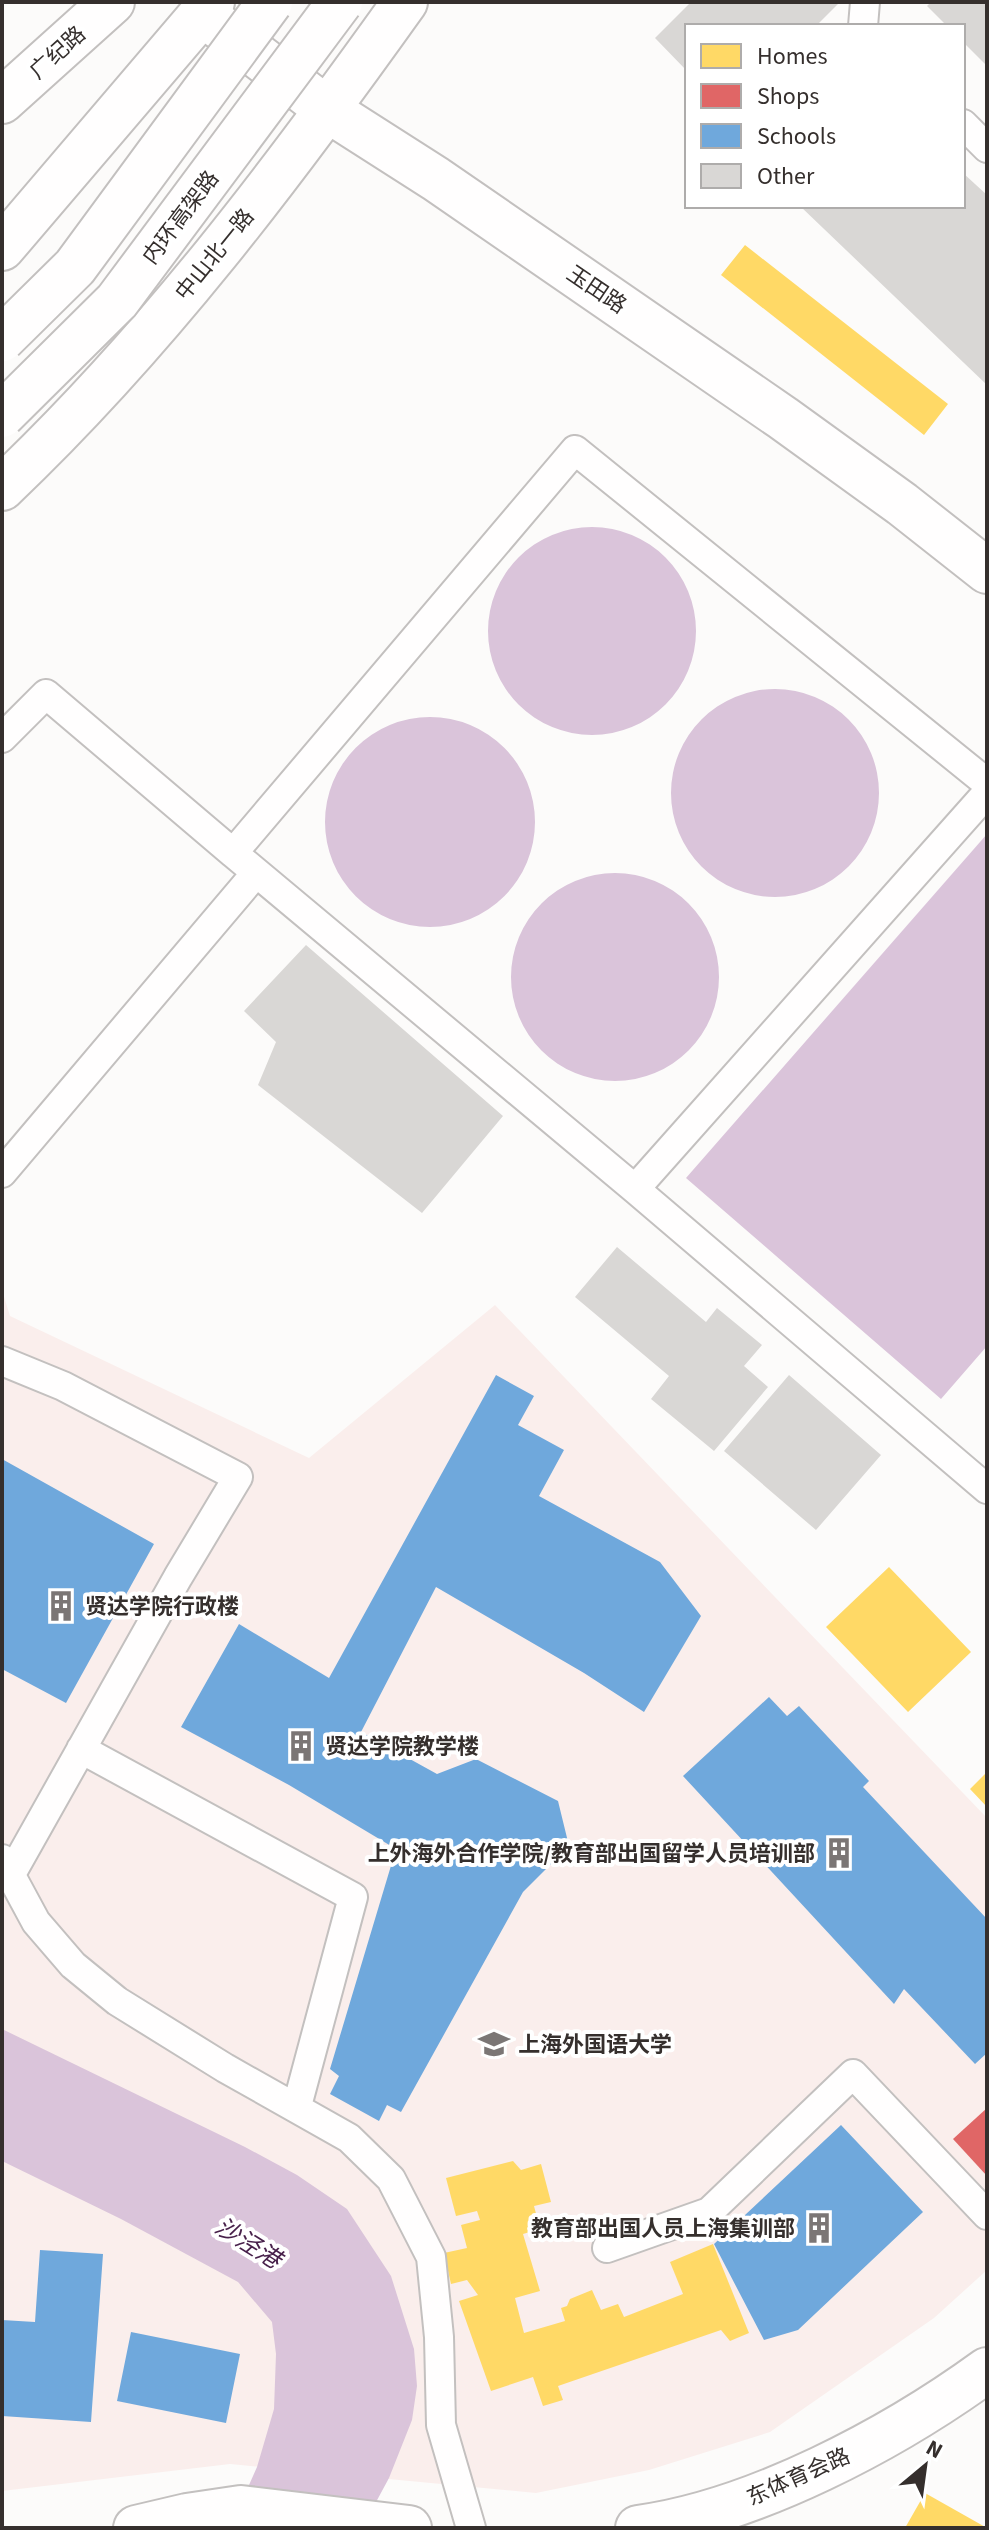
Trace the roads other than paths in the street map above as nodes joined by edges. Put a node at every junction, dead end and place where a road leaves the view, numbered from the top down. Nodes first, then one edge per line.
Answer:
1 (112, 2) edge
2 (270, 2) edge
3 (340, 2) edge
4 (405, 2) edge
5 (865, 2) edge
6 (201, 6) edge
7 (863, 24) edge
8 (2, 101) edge
9 (328, 110) junction
10 (965, 126) edge
11 (987, 148) edge
12 (2, 248) edge
13 (2, 339) edge
14 (2, 415) edge
15 (2, 488) edge
16 (987, 571) edge
17 (2, 738) edge
18 (987, 783) edge
19 (987, 793) edge
20 (233, 853) junction
21 (256, 873) junction
22 (2, 1173) edge
23 (635, 1189) junction
24 (2, 1361) edge
25 (987, 1489) edge
26 (81, 1749) junction
27 (6, 1867) edge
28 (297, 2106) junction
29 (987, 2215) edge
30 (607, 2248) dead end
31 (987, 2370) edge
32 (732, 2519) edge
33 (400, 2527) edge
34 (136, 2528) edge
35 (471, 2528) edge
36 (638, 2528) edge

1 - 8 main road, 广纪路
2 - 13 main road, bridge
3 - 14 main road, 内环高架路, bridge
4 - 9 main road, 中山北一路
5 - 7 lane
6 - 9 main road, 玉田路
6 - 12 main road
9 - 15 main road, 中山北一路
9 - 16 main road, 玉田路
10 - 11 lane
17 - 20 lane
18 - 20 lane
19 - 23 lane
20 - 21 lane
21 - 22 lane
21 - 23 lane
23 - 25 lane
24 - 26 lane
26 - 27 lane
26 - 28 lane
27 - 28 lane
28 - 35 lane
29 - 30 lane
31 - 32 main road, 东体育会路
32 - 36 main road, 东体育会路
33 - 34 main road

